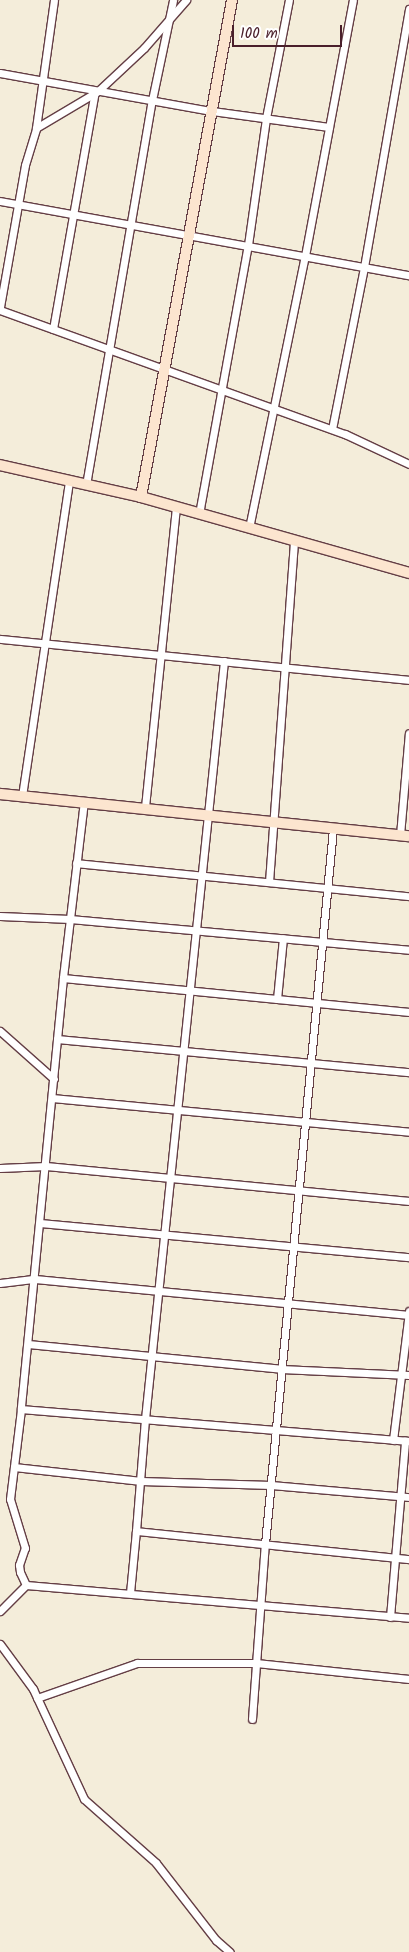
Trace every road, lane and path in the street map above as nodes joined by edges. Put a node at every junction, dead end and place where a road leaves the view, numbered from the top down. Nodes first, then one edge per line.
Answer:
1 (54, 0) edge
2 (173, 0) edge
3 (186, 0) edge
4 (232, 0) edge
5 (289, 0) edge
6 (353, 0) edge
7 (409, 9) edge
8 (169, 20) junction
9 (0, 73) edge
10 (42, 81) junction
11 (97, 92) junction
12 (152, 100) junction
13 (212, 111) junction
14 (266, 118) junction
15 (329, 127) junction
16 (36, 128) junction
17 (0, 200) edge
18 (18, 203) junction
19 (74, 213) junction
20 (131, 224) junction
21 (189, 234) junction
22 (248, 245) junction
23 (305, 256) junction
24 (364, 267) junction
25 (409, 275) edge
26 (0, 309) edge
27 (54, 329) junction
28 (109, 349) junction
29 (164, 369) junction
30 (222, 390) junction
31 (274, 408) junction
32 (332, 429) junction
33 (409, 464) edge
34 (0, 465) edge
35 (69, 481) junction
36 (86, 485) junction
37 (141, 497) junction
38 (176, 507) junction
39 (199, 514) junction
40 (250, 528) junction
41 (294, 540) junction
42 (409, 573) edge
43 (0, 639) edge
44 (46, 643) junction
45 (160, 655) junction
46 (224, 661) junction
47 (284, 667) junction
48 (409, 680) edge
49 (409, 733) edge
50 (0, 794) edge
51 (22, 796) junction
52 (84, 801) junction
53 (145, 807) junction
54 (207, 814) junction
55 (274, 822) junction
56 (332, 829) junction
57 (404, 835) edge
58 (76, 863) junction
59 (201, 875) junction
60 (270, 882) junction
61 (327, 888) junction
62 (409, 896) edge
63 (0, 916) edge
64 (70, 919) junction
65 (195, 930) junction
66 (283, 938) junction
67 (322, 942) junction
68 (409, 950) edge
69 (63, 978) junction
70 (189, 990) junction
71 (277, 999) junction
72 (316, 1003) junction
73 (409, 1012) edge
74 (0, 1031) edge
75 (57, 1039) junction
76 (183, 1051) junction
77 (310, 1063) junction
78 (409, 1072) edge
79 (54, 1079) junction
80 (52, 1098) junction
81 (177, 1110) junction
82 (305, 1122) junction
83 (409, 1132) edge
84 (46, 1166) junction
85 (0, 1168) edge
86 (170, 1178) junction
87 (298, 1190) junction
88 (409, 1201) edge
89 (40, 1222) junction
90 (164, 1234) junction
91 (293, 1246) junction
92 (409, 1257) edge
93 (35, 1279) junction
94 (0, 1283) edge
95 (159, 1291) junction
96 (288, 1303) junction
97 (409, 1311) edge
98 (409, 1315) edge
99 (28, 1344) junction
100 (152, 1356) junction
101 (281, 1369) junction
102 (405, 1375) edge
103 (21, 1409) junction
104 (145, 1419) junction
105 (276, 1430) junction
106 (393, 1440) junction
107 (407, 1441) edge
108 (14, 1467) junction
109 (141, 1481) junction
110 (271, 1485) junction
111 (399, 1496) junction
112 (409, 1497) edge
113 (136, 1531) junction
114 (265, 1544) junction
115 (394, 1558) junction
116 (409, 1559) edge
117 (26, 1585) junction
118 (130, 1594) junction
119 (260, 1606) junction
120 (0, 1610) edge
121 (390, 1617) junction
122 (409, 1618) edge
123 (0, 1644) edge
124 (256, 1663) junction
125 (409, 1680) edge
126 (37, 1698) junction
127 (252, 1719) dead end
128 (230, 1952) edge

1 - 10 street
2 - 8 street
3 - 8 street
4 - 13 street
5 - 14 street
6 - 15 street
7 - 24 street
8 - 11 street
8 - 12 street
9 - 10 street
10 - 11 street
10 - 16 street
11 - 12 street
11 - 16 street
11 - 19 street
12 - 13 street
12 - 20 street
13 - 14 street
13 - 21 street
14 - 15 street
14 - 22 street
15 - 23 street
16 - 18 street
17 - 18 street
18 - 19 street
18 - 26 street
19 - 20 street
19 - 27 street
20 - 21 street
20 - 28 street
21 - 22 street
21 - 29 street
22 - 23 street
22 - 30 street
23 - 24 street
23 - 31 street
24 - 25 street
24 - 32 street
26 - 27 street
27 - 28 street
28 - 29 street
28 - 36 street
29 - 30 street
29 - 37 street
30 - 31 street
30 - 39 street
31 - 32 street
31 - 40 street
32 - 33 street
34 - 35 street
35 - 36 street
35 - 44 street
36 - 37 street
37 - 38 street
38 - 39 street
38 - 45 street
39 - 40 street
40 - 41 street
41 - 42 street
41 - 47 street
43 - 44 street
44 - 45 street
44 - 51 street
45 - 46 street
45 - 53 street
46 - 47 street
46 - 54 street
47 - 48 street
47 - 55 street
49 - 57 street
50 - 51 street
51 - 52 street
52 - 53 street
52 - 58 street
53 - 54 street
54 - 55 street
54 - 59 street
55 - 56 street
55 - 60 street
56 - 57 street
56 - 61 street
58 - 59 street
58 - 64 street
59 - 60 street
59 - 65 street
60 - 61 street
61 - 62 street
61 - 67 street
63 - 64 street
64 - 65 street
64 - 69 street
65 - 66 street
65 - 70 street
66 - 67 street
66 - 71 street
67 - 68 street
67 - 72 street
69 - 70 street
69 - 75 street
70 - 71 street
70 - 76 street
71 - 72 street
72 - 73 street
72 - 77 street
74 - 79 street
75 - 76 street
75 - 79 street
76 - 77 street
76 - 81 street
77 - 78 street
77 - 82 street
79 - 80 street
80 - 81 street
80 - 84 street
81 - 82 street
81 - 86 street
82 - 83 street
82 - 87 street
84 - 85 street
84 - 86 street
84 - 89 street
86 - 87 street
86 - 90 street
87 - 88 street
87 - 91 street
89 - 90 street
89 - 93 street
90 - 91 street
90 - 95 street
91 - 92 street
91 - 96 street
93 - 94 street
93 - 95 street
93 - 99 street
95 - 96 street
95 - 100 street
96 - 98 street
96 - 101 street
97 - 98 street
98 - 102 street
99 - 100 street
99 - 103 street
100 - 101 street
100 - 104 street
101 - 102 street
101 - 105 street
102 - 106 street
103 - 104 street
103 - 108 street
104 - 105 street
104 - 109 street
105 - 106 street
105 - 110 street
106 - 107 street
107 - 111 street
108 - 109 street
108 - 117 street
109 - 110 street
109 - 113 street
110 - 111 street
110 - 114 street
111 - 112 street
111 - 115 street
113 - 114 street
113 - 118 street
114 - 115 street
114 - 119 street
115 - 116 street
115 - 121 street
117 - 118 street
117 - 120 street
118 - 119 street
119 - 121 street
119 - 124 street
121 - 122 street
123 - 126 street
124 - 125 street
124 - 126 street
124 - 127 street
126 - 128 street

